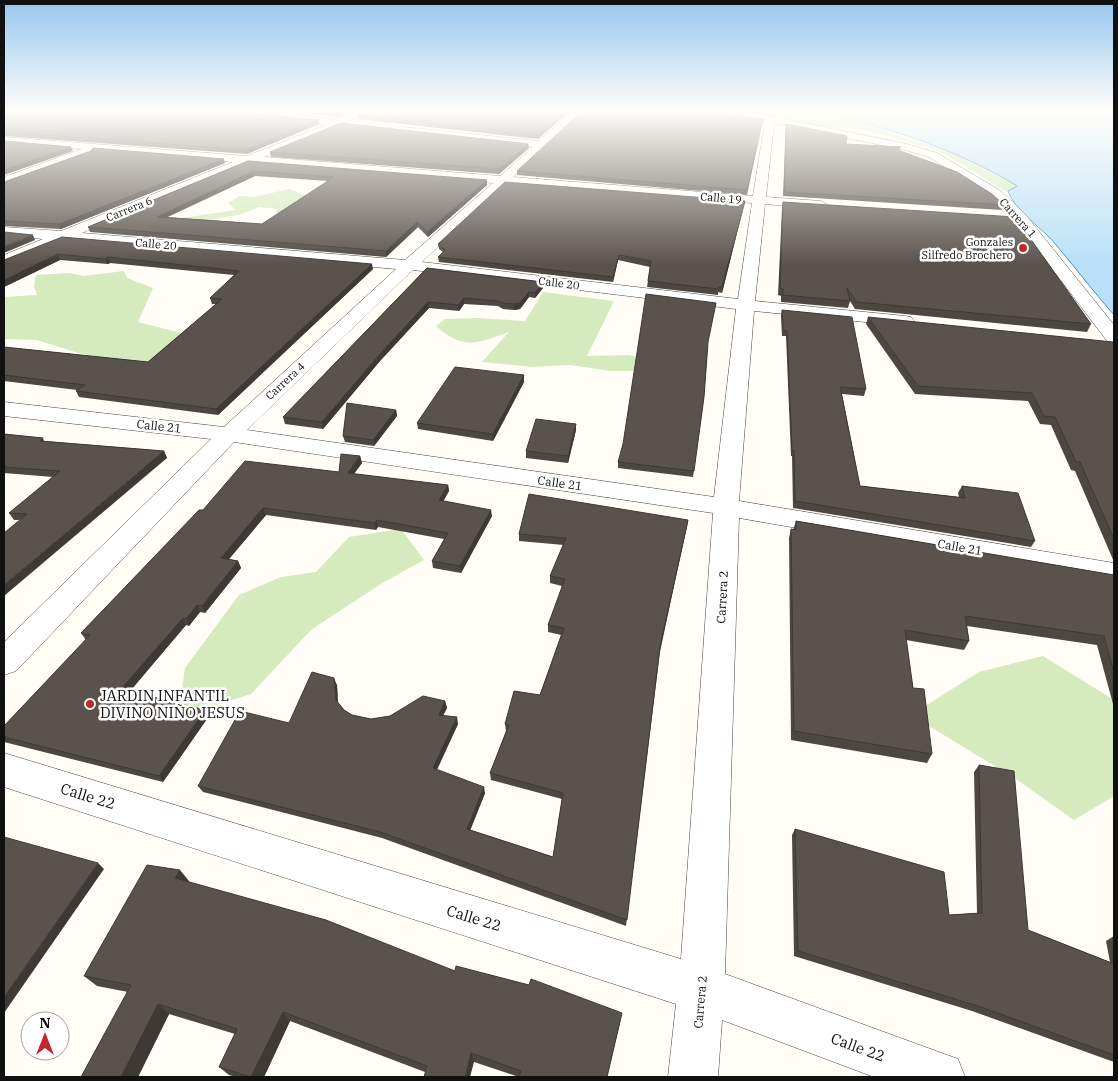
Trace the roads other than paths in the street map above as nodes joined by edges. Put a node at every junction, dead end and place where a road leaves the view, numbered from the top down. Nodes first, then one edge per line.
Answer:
1 (56, 162) edge
2 (243, 162) edge
3 (280, 162) edge
4 (523, 162) edge
5 (764, 162) edge
6 (945, 162) edge
7 (502, 180) junction
8 (4, 181) edge
9 (758, 201) junction
10 (836, 206) edge
11 (1000, 216) edge
12 (1020, 217) junction
13 (4, 231) edge
14 (62, 236) junction
15 (4, 260) edge
16 (409, 265) junction
17 (745, 305) junction
18 (920, 323) edge
19 (1114, 337) edge
20 (1095, 340) edge
21 (1114, 342) edge
22 (4, 409) edge
23 (229, 434) junction
24 (726, 507) junction
25 (1114, 573) edge
26 (4, 662) edge
27 (4, 770) edge
28 (702, 989) junction
29 (693, 1077) edge
30 (940, 1077) edge

1 - 8 street
2 - 14 street, Carrera 6
3 - 7 street, Calle 19
4 - 7 street, Carrera 4
5 - 9 street, Carrera 2
6 - 12 street, Carrera 1
7 - 9 street, Calle 19
7 - 16 street, Carrera 4
9 - 10 street, Calle 19
9 - 17 street, Carrera 2
11 - 12 street
12 - 19 street, Carrera 1
13 - 14 street, Calle 20
14 - 15 street, Carrera 6
14 - 16 street, Calle 20
16 - 17 street, Calle 20
16 - 23 street, Carrera 4
17 - 18 street, Calle 20
17 - 24 street, Carrera 2
20 - 21 street
22 - 23 street, Calle 21
23 - 24 street, Calle 21
23 - 26 street, Carrera 4
24 - 25 street, Calle 21
24 - 28 street, Carrera 2
27 - 28 street, Calle 22
28 - 29 street, Carrera 2
28 - 30 street, Calle 22

